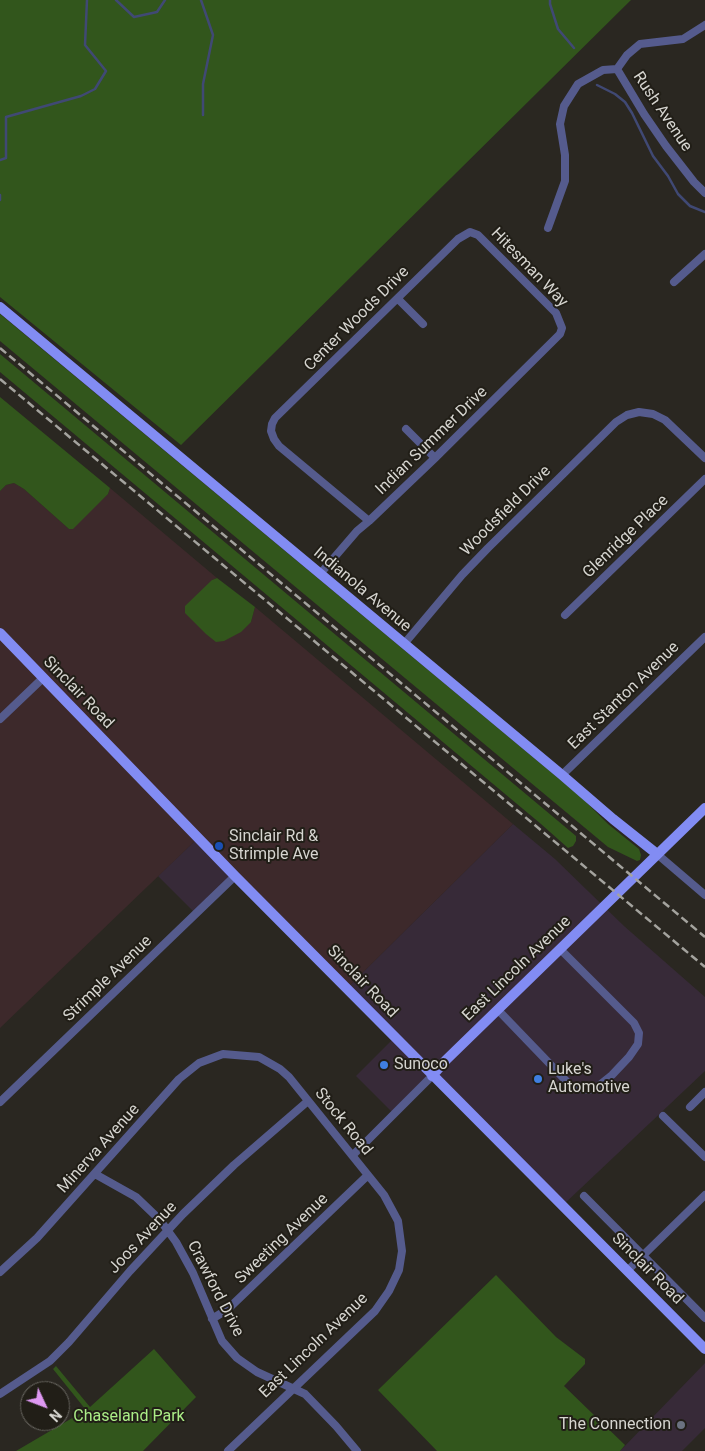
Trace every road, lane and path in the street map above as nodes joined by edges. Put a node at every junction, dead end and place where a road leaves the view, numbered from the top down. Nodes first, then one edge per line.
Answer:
1 (705, 26) edge
2 (617, 69) junction
3 (705, 193) edge
4 (548, 228) dead end
5 (470, 232) joint
6 (705, 254) edge
7 (674, 282) dead end
8 (398, 299) junction
9 (0, 307) edge
10 (423, 324) dead end
11 (562, 328) joint
12 (406, 429) dead end
13 (434, 458) junction
14 (705, 458) edge
15 (705, 479) edge
16 (369, 521) junction
17 (320, 574) junction
18 (565, 614) dead end
19 (0, 632) edge
20 (705, 637) edge
21 (404, 644) junction
22 (43, 678) junction
23 (0, 719) edge
24 (562, 775) junction
25 (705, 808) edge
26 (657, 854) junction
27 (235, 876) junction
28 (705, 895) edge
29 (560, 949) junction
30 (498, 1010) junction
31 (223, 1054) joint
32 (432, 1076) junction
33 (705, 1092) edge
34 (308, 1101) junction
35 (0, 1102) edge
36 (690, 1107) dead end
37 (663, 1116) dead end
38 (353, 1155) junction
39 (705, 1157) edge
40 (95, 1174) junction
41 (368, 1175) junction
42 (705, 1195) edge
43 (584, 1196) dead end
44 (168, 1230) junction
45 (402, 1251) joint
46 (643, 1256) junction
47 (627, 1271) junction
48 (0, 1272) edge
49 (705, 1318) edge
50 (212, 1319) junction
51 (705, 1350) edge
52 (294, 1388) junction
53 (0, 1394) edge
54 (228, 1451) edge
55 (357, 1451) edge

1 - 2 street
2 - 3 street, Rush Avenue
2 - 4 street
5 - 8 street, Center Woods Drive
5 - 11 street, Hitesman Way
6 - 7 street
8 - 10 street
8 - 16 street, Center Woods Drive
9 - 17 main road, Indianola Avenue
11 - 13 street, Indian Summer Drive
12 - 13 street
13 - 16 street, Indian Summer Drive
14 - 21 street, Woodsfield Drive
15 - 18 street, Glenridge Place
16 - 17 street, Indian Summer Drive
17 - 21 main road, Indianola Avenue
19 - 22 main road, Sinclair Road
20 - 24 street, East Stanton Avenue
21 - 24 main road, Indianola Avenue
22 - 23 street
22 - 27 main road, Sinclair Road
24 - 26 main road, Indianola Avenue
25 - 26 main road, East Lincoln Avenue
26 - 28 street, Indianola Avenue
26 - 29 main road, East Lincoln Avenue
27 - 32 main road, Sinclair Road
27 - 35 street, Strimple Avenue
29 - 30 main road, East Lincoln Avenue
29 - 30 street
30 - 32 main road, East Lincoln Avenue
31 - 34 street, Stock Road
31 - 40 street, Minerva Avenue
32 - 38 street, East Lincoln Avenue
32 - 47 main road, Sinclair Road
33 - 36 street
34 - 38 street, Stock Road
34 - 44 street, Joos Avenue
37 - 39 street
38 - 41 street, Stock Road
40 - 44 street, Crawford Drive
40 - 48 street, Minerva Avenue
41 - 45 street, Stock Road
41 - 50 street, Sweeting Avenue
42 - 46 street
43 - 46 street
44 - 50 street, Crawford Drive
44 - 53 street, Joos Avenue
45 - 52 street, East Lincoln Avenue
46 - 47 street
46 - 49 street
47 - 51 main road, Sinclair Road
50 - 52 street, Crawford Drive
52 - 54 street, East Lincoln Avenue
52 - 55 street, Crawford Drive

